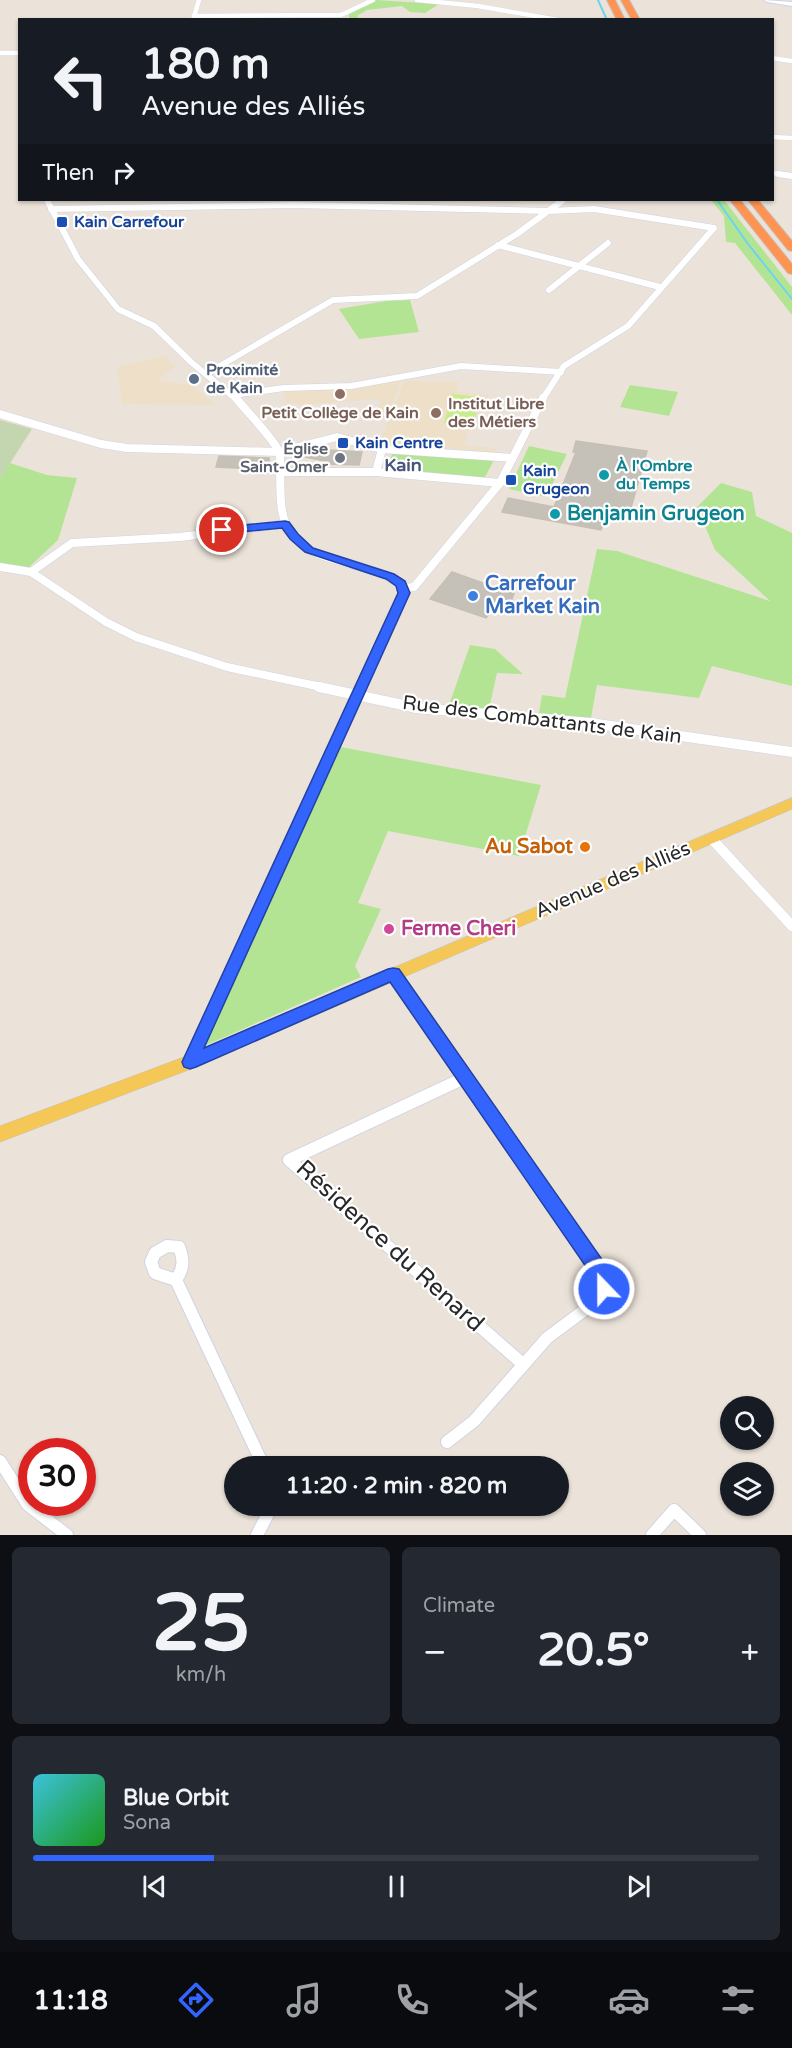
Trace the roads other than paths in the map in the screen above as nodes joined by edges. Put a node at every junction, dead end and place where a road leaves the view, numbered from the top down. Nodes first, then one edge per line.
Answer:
1 (199, 0) edge
2 (373, 0) edge
3 (417, 0) edge
4 (611, 0) edge
5 (625, 0) edge
6 (767, 0) edge
7 (792, 4) edge
8 (531, 17) edge
9 (194, 18) edge
10 (620, 18) edge
11 (635, 18) edge
12 (0, 53) edge
13 (18, 54) edge
14 (774, 58) edge
15 (792, 61) edge
16 (774, 137) edge
17 (792, 138) edge
18 (774, 173) edge
19 (792, 176) edge
20 (562, 201) edge
21 (736, 201) edge
22 (754, 201) edge
23 (49, 205) edge
24 (549, 211) junction
25 (608, 243) dead end
26 (498, 245) junction
27 (792, 248) edge
28 (578, 268) junction
29 (792, 271) edge
30 (660, 287) junction
31 (549, 290) dead end
32 (561, 372) junction
33 (206, 374) junction
34 (233, 394) junction
35 (0, 414) edge
36 (379, 448) junction
37 (279, 452) junction
38 (512, 458) junction
39 (281, 472) junction
40 (376, 472) junction
41 (500, 483) junction
42 (285, 524) junction
43 (0, 567) edge
44 (31, 572) junction
45 (404, 588) junction
46 (357, 694) junction
47 (792, 752) edge
48 (792, 803) edge
49 (711, 838) junction
50 (792, 926) edge
51 (393, 974) junction
52 (190, 1062) junction
53 (464, 1078) junction
54 (0, 1134) edge
55 (176, 1280) dead end
56 (523, 1364) junction
57 (447, 1442) dead end
58 (259, 1456) edge
59 (0, 1461) edge
60 (267, 1516) edge
61 (67, 1535) edge
62 (257, 1535) edge
63 (652, 1535) edge
64 (700, 1535) edge

1 - 9 street
2 - 9 street
3 - 8 street
4 - 10 highway
5 - 11 highway
6 - 7 street
12 - 13 street
14 - 15 street
16 - 17 street
18 - 19 street
20 - 24 street
21 - 29 highway
22 - 27 highway
23 - 24 street
23 - 33 street
24 - 26 street
24 - 30 street
25 - 28 street
26 - 28 street
26 - 33 street
28 - 30 street
28 - 31 street
30 - 32 street
32 - 34 street
32 - 38 street
33 - 34 street
34 - 37 street
35 - 37 street
36 - 37 street
36 - 38 street
36 - 40 street
37 - 39 street
38 - 41 street
39 - 40 street
39 - 42 street
40 - 41 street
41 - 45 street
42 - 44 street
42 - 45 street
43 - 44 street
44 - 46 street, Rue des Combattants de Kain
45 - 46 street
46 - 47 street, Rue des Combattants de Kain
46 - 52 street
48 - 49 main road, Avenue des Alliés
49 - 50 street
49 - 51 main road, Avenue des Alliés
51 - 52 main road, Avenue des Alliés
51 - 53 street
52 - 54 main road, Avenue des Alliés
53 - 56 street
53 - 56 street, Résidence du Renard
55 - 58 street
56 - 57 street
59 - 61 street
60 - 62 street
63 - 64 street

